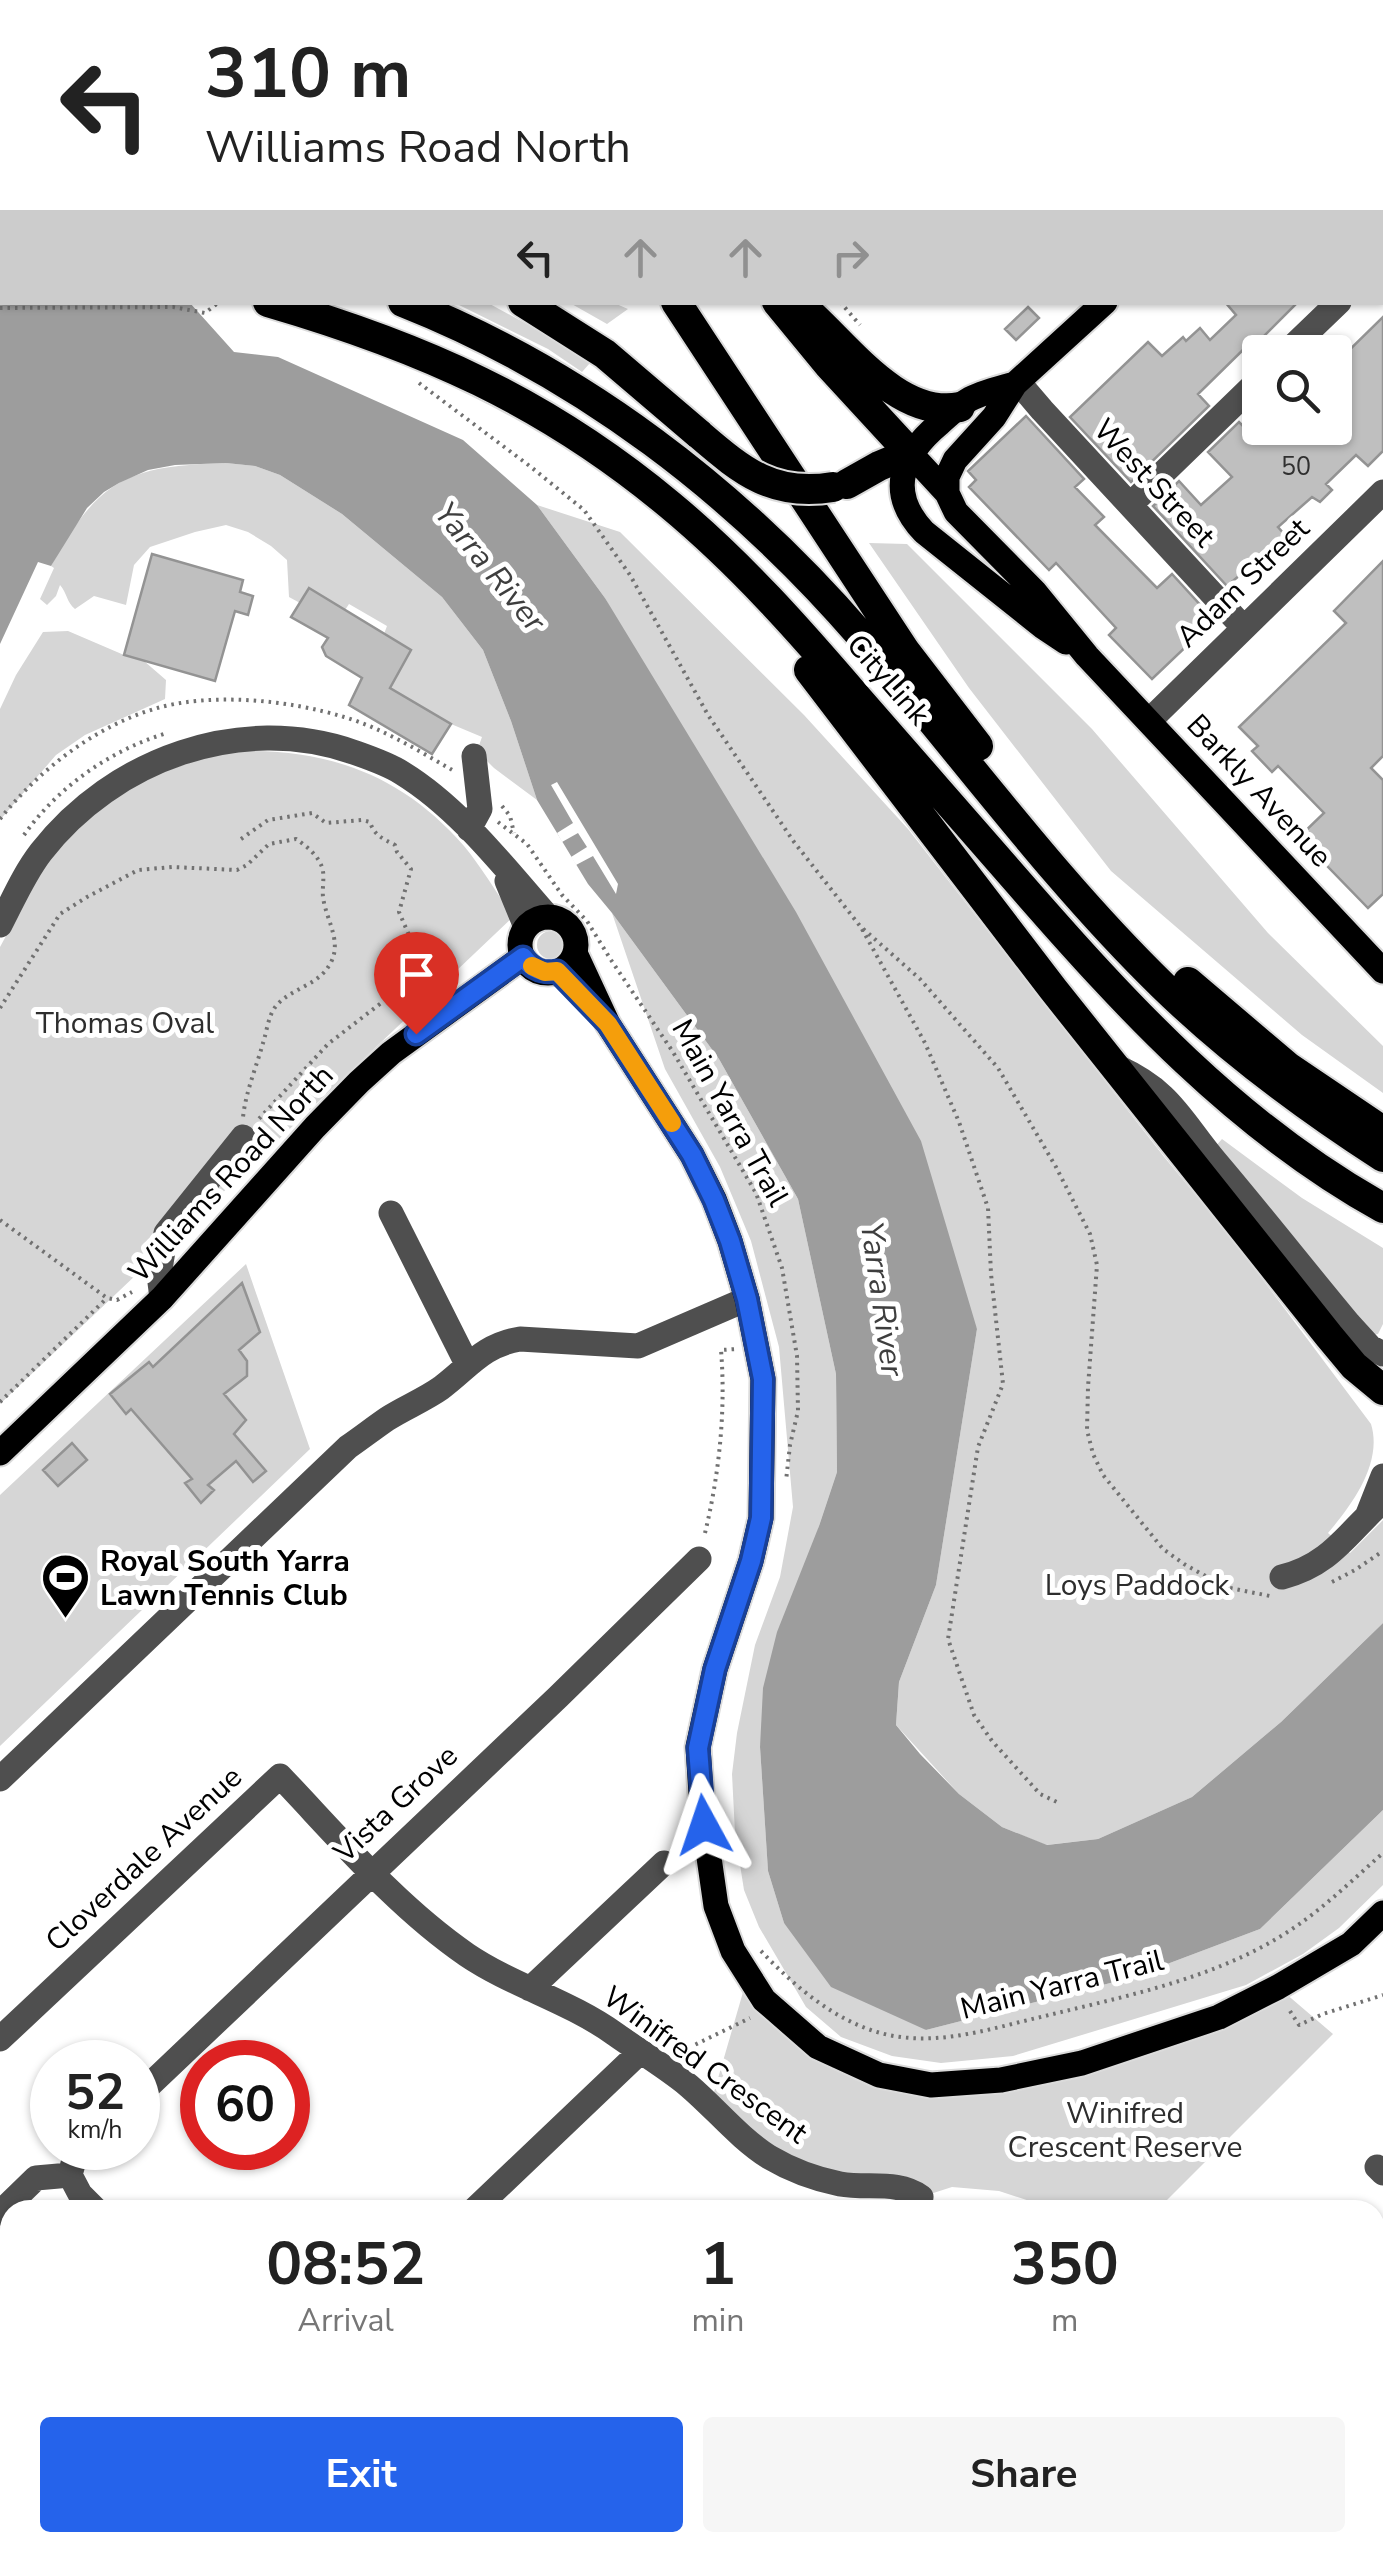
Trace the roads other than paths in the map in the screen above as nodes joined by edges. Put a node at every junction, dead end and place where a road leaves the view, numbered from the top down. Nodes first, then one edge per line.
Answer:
1 (410, 305) edge
2 (528, 305) edge
3 (678, 305) edge
4 (779, 305) edge
5 (800, 305) edge
6 (1102, 305) edge
7 (1336, 305) edge
8 (282, 307) edge
9 (1305, 335) edge
10 (1017, 383) junction
11 (1242, 396) edge
12 (960, 406) junction
13 (910, 453) junction
14 (902, 484) junction
15 (840, 485) junction
16 (1383, 492) edge
17 (947, 493) junction
18 (1130, 505) junction
19 (712, 541) junction
20 (1243, 627) junction
21 (1087, 656) junction
22 (1149, 721) junction
23 (474, 756) dead end
24 (474, 819) junction
25 (537, 922) junction
26 (0, 924) edge
27 (523, 957) junction
28 (566, 962) junction
29 (1380, 963) edge
30 (1113, 1064) junction
31 (1383, 1131) edge
32 (243, 1137) road end
33 (1383, 1157) edge
34 (1383, 1208) edge
35 (391, 1213) dead end
36 (160, 1287) junction
37 (747, 1299) junction
38 (1377, 1351) edge
39 (466, 1364) junction
40 (1383, 1390) edge
41 (0, 1453) edge
42 (1383, 1476) edge
43 (1376, 1508) edge
44 (702, 1546) road end
45 (1284, 1587) road end
46 (0, 1778) edge
47 (664, 1863) dead end
48 (371, 1872) junction
49 (1383, 1913) edge
50 (530, 1988) junction
51 (0, 2039) edge
52 (640, 2052) junction
53 (160, 2075) edge
54 (71, 2170) edge
55 (70, 2175) junction
56 (13, 2200) edge
57 (86, 2200) edge
58 (485, 2200) edge
59 (917, 2200) edge

1 - 33 highway
2 - 15 highway, bridge
3 - 31 highway, CityLink
4 - 13 highway
5 - 12 highway
6 - 10 main road
7 - 9 street
8 - 19 highway, CityLink
10 - 12 main road
10 - 17 main road
10 - 18 street, West Street
11 - 18 street
12 - 13 main road
13 - 14 main road
13 - 15 highway
13 - 17 main road, Barkly Avenue
14 - 15 highway
14 - 17 main road
14 - 21 main road, Barkly Avenue
16 - 20 street, Adam Street
17 - 21 main road, Barkly Avenue
18 - 20 street, West Street
19 - 30 highway
19 - 34 highway, CityLink
20 - 22 street, Adam Street
21 - 22 main road, Barkly Avenue
22 - 29 main road, Barkly Avenue
23 - 24 street
24 - 25 street
24 - 26 street
25 - 27 main road
25 - 28 main road
27 - 28 main road
27 - 36 main road, Williams Road North
28 - 37 main road
30 - 38 street
30 - 40 highway
32 - 36 street
35 - 39 street
36 - 41 main road, Williams Road North
37 - 39 street
37 - 49 main road
39 - 46 street
42 - 43 street
43 - 45 street
44 - 48 street, Vista Grove
47 - 50 street
48 - 50 street, Winifred Crescent
48 - 51 street, Cloverdale Avenue
48 - 53 street, Vista Grove
50 - 52 street, Winifred Crescent
52 - 58 street
52 - 59 street, Winifred Crescent
54 - 55 street
55 - 56 street
55 - 57 street

